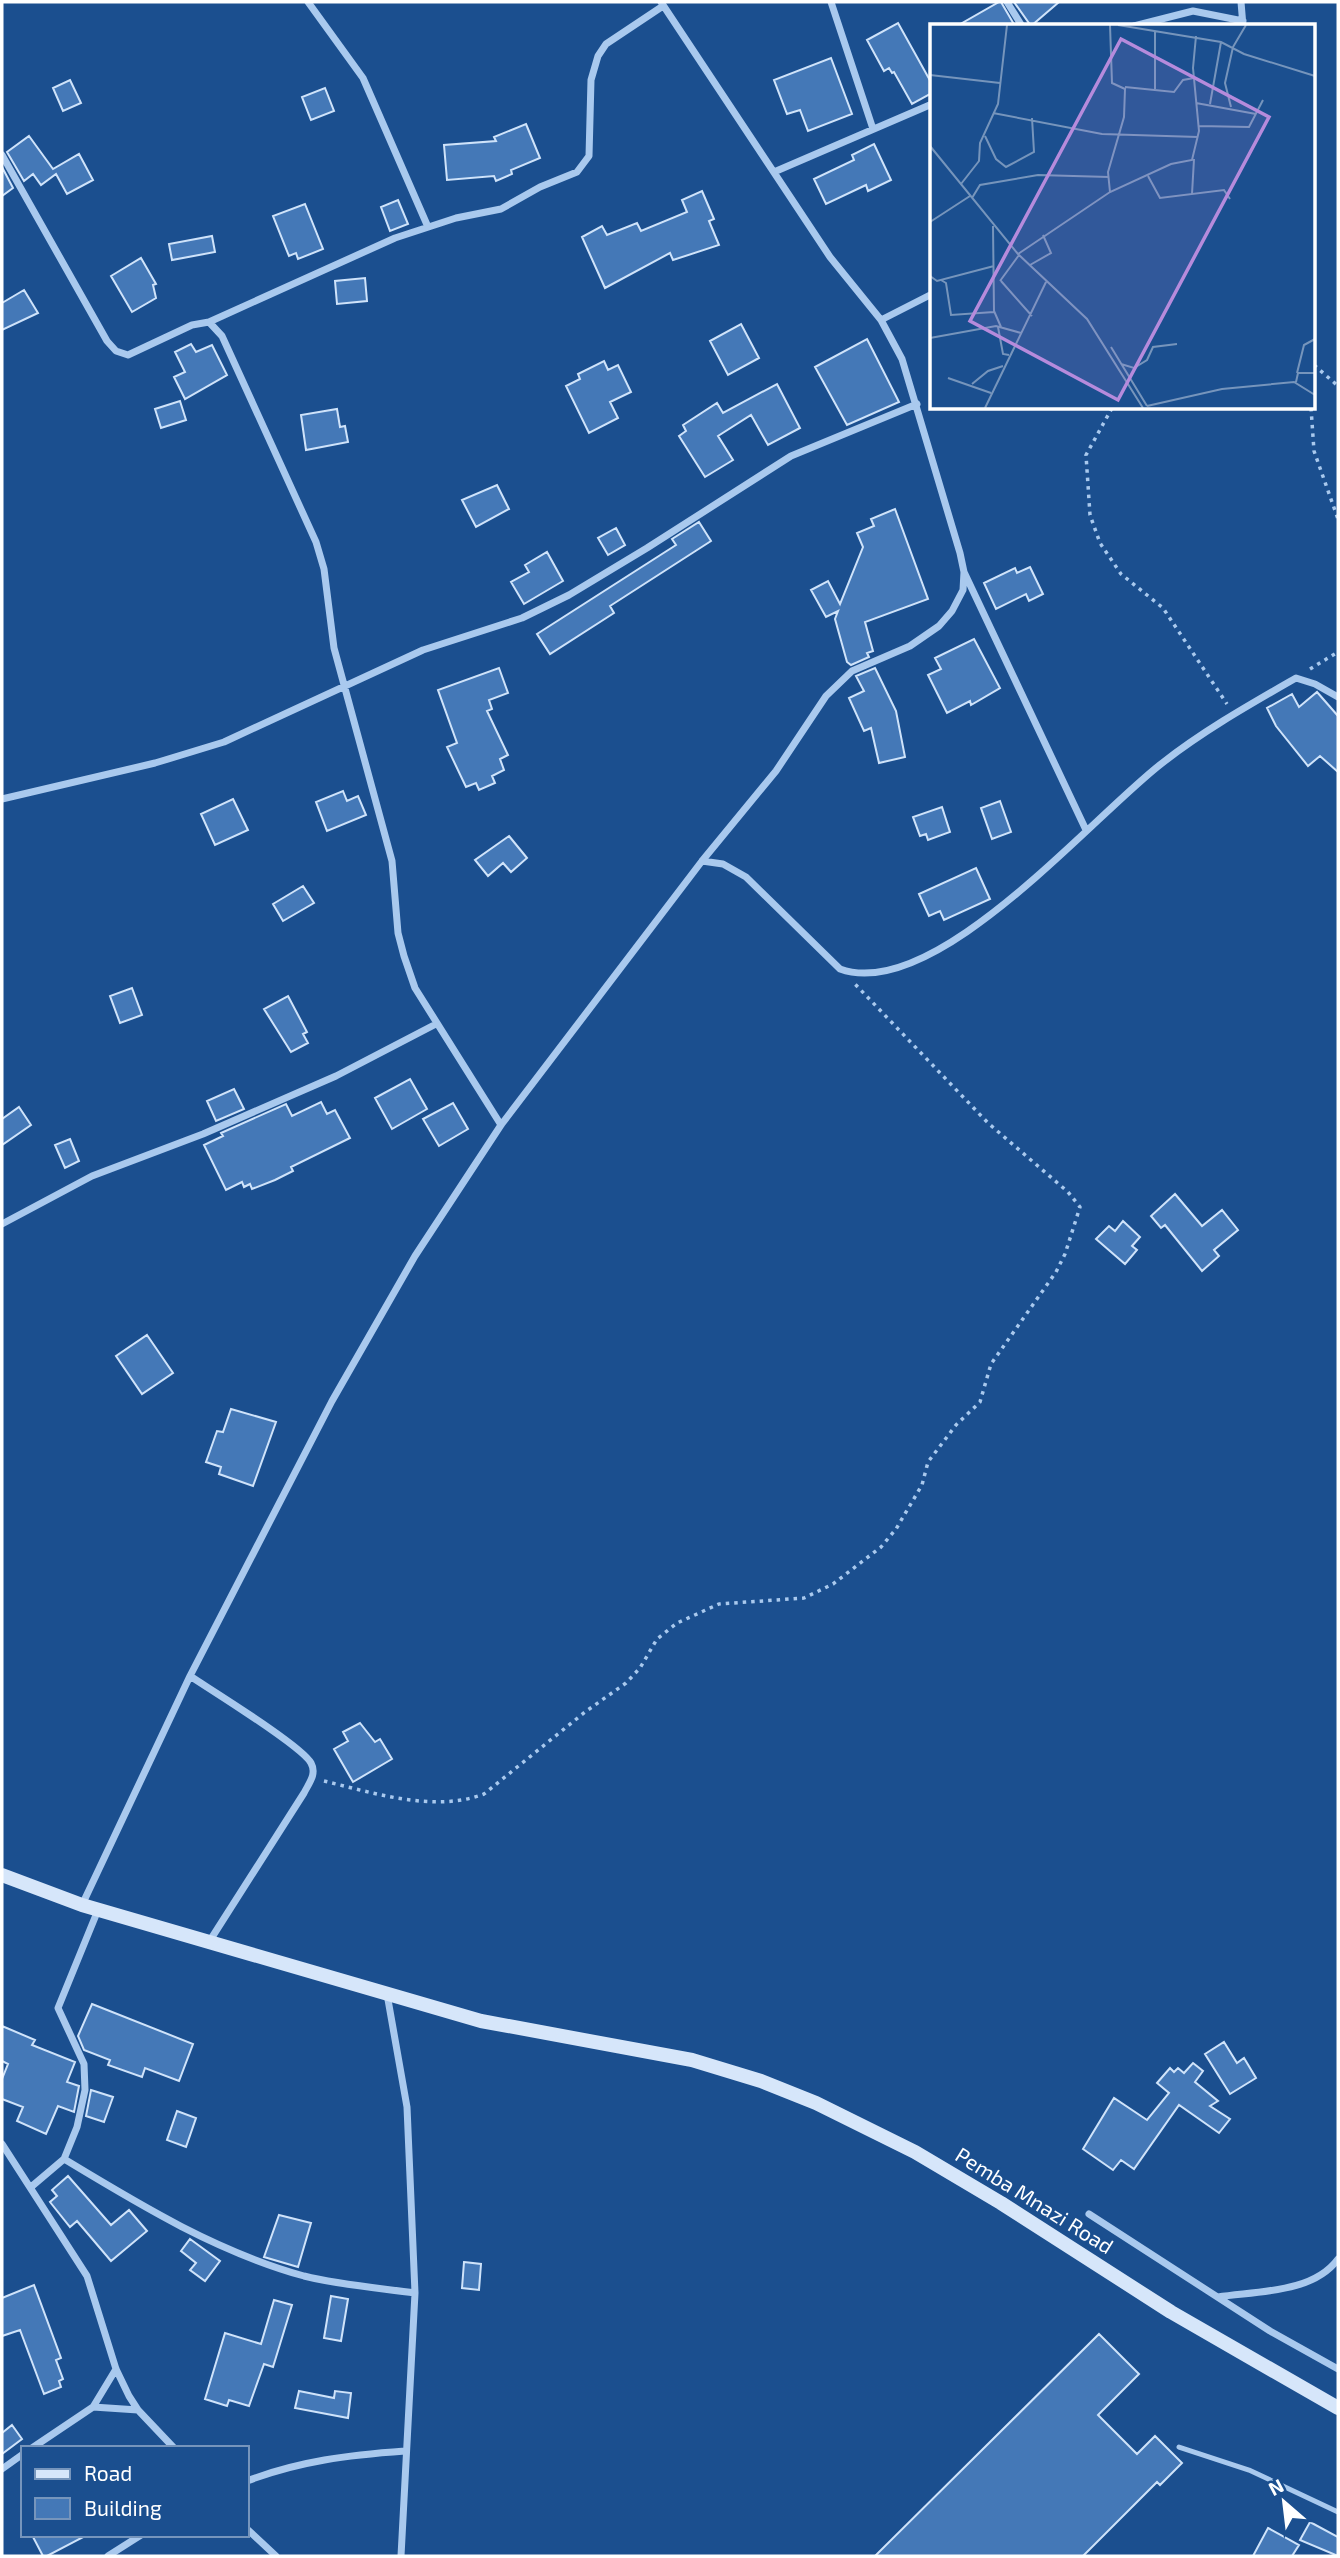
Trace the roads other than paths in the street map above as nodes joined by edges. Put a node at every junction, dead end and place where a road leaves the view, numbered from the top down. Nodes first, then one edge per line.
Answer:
1 (308, 2) edge
2 (831, 2) edge
3 (1007, 2) edge
4 (1241, 2) edge
5 (662, 4) edge
6 (1021, 24) edge
7 (1142, 24) edge
8 (1243, 24) edge
9 (930, 105) edge
10 (873, 129) junction
11 (2, 155) edge
12 (774, 172) junction
13 (428, 227) junction
14 (930, 295) edge
15 (881, 320) junction
16 (209, 322) junction
17 (917, 404) junction
18 (964, 572) junction
19 (344, 688) junction
20 (1338, 697) edge
21 (2, 799) edge
22 (1086, 830) junction
23 (702, 861) junction
24 (436, 1024) junction
25 (500, 1125) junction
26 (2, 1224) edge
27 (190, 1676) junction
28 (2, 1875) edge
29 (82, 1905) junction
30 (98, 1909) junction
31 (209, 1942) junction
32 (387, 1994) junction
33 (2, 2144) edge
34 (64, 2159) junction
35 (31, 2187) junction
36 (1090, 2214) dead end
37 (1338, 2259) edge
38 (415, 2294) junction
39 (1218, 2297) junction
40 (1338, 2369) edge
41 (116, 2370) junction
42 (93, 2407) junction
43 (1338, 2408) edge
44 (138, 2410) junction
45 (35, 2446) edge
46 (172, 2446) edge
47 (1179, 2447) dead end
48 (405, 2451) junction
49 (21, 2455) edge
50 (2, 2469) edge
51 (248, 2481) edge
52 (1338, 2512) edge
53 (248, 2530) edge
54 (138, 2537) edge
55 (108, 2556) edge
56 (276, 2556) edge
57 (401, 2556) edge

1 - 13 street
2 - 10 street
3 - 6 street
4 - 8 street
5 - 12 street
5 - 13 street
7 - 8 street
9 - 10 street
10 - 12 street
11 - 16 street
12 - 15 street
13 - 16 street
14 - 15 street
15 - 17 street
16 - 19 street
17 - 18 street
17 - 19 street
18 - 22 street
18 - 23 street
19 - 21 street
19 - 24 street
20 - 22 street
22 - 23 street
23 - 25 street
24 - 25 street
24 - 26 street
25 - 27 street
27 - 29 street
27 - 31 street
28 - 29 main road, Pemba Mnazi Road
29 - 30 main road, Pemba Mnazi Road
30 - 31 main road, Pemba Mnazi Road
30 - 34 street
31 - 32 main road, Pemba Mnazi Road
32 - 38 street
32 - 43 main road, Pemba Mnazi Road
33 - 35 street
34 - 35 street
34 - 38 street
35 - 41 street
36 - 39 street
37 - 39 street
38 - 48 street
39 - 40 street
41 - 42 street
41 - 44 street
42 - 44 street
42 - 45 street
44 - 46 street
47 - 52 lane
48 - 51 street
48 - 57 street
49 - 50 street
53 - 56 street
54 - 55 street

